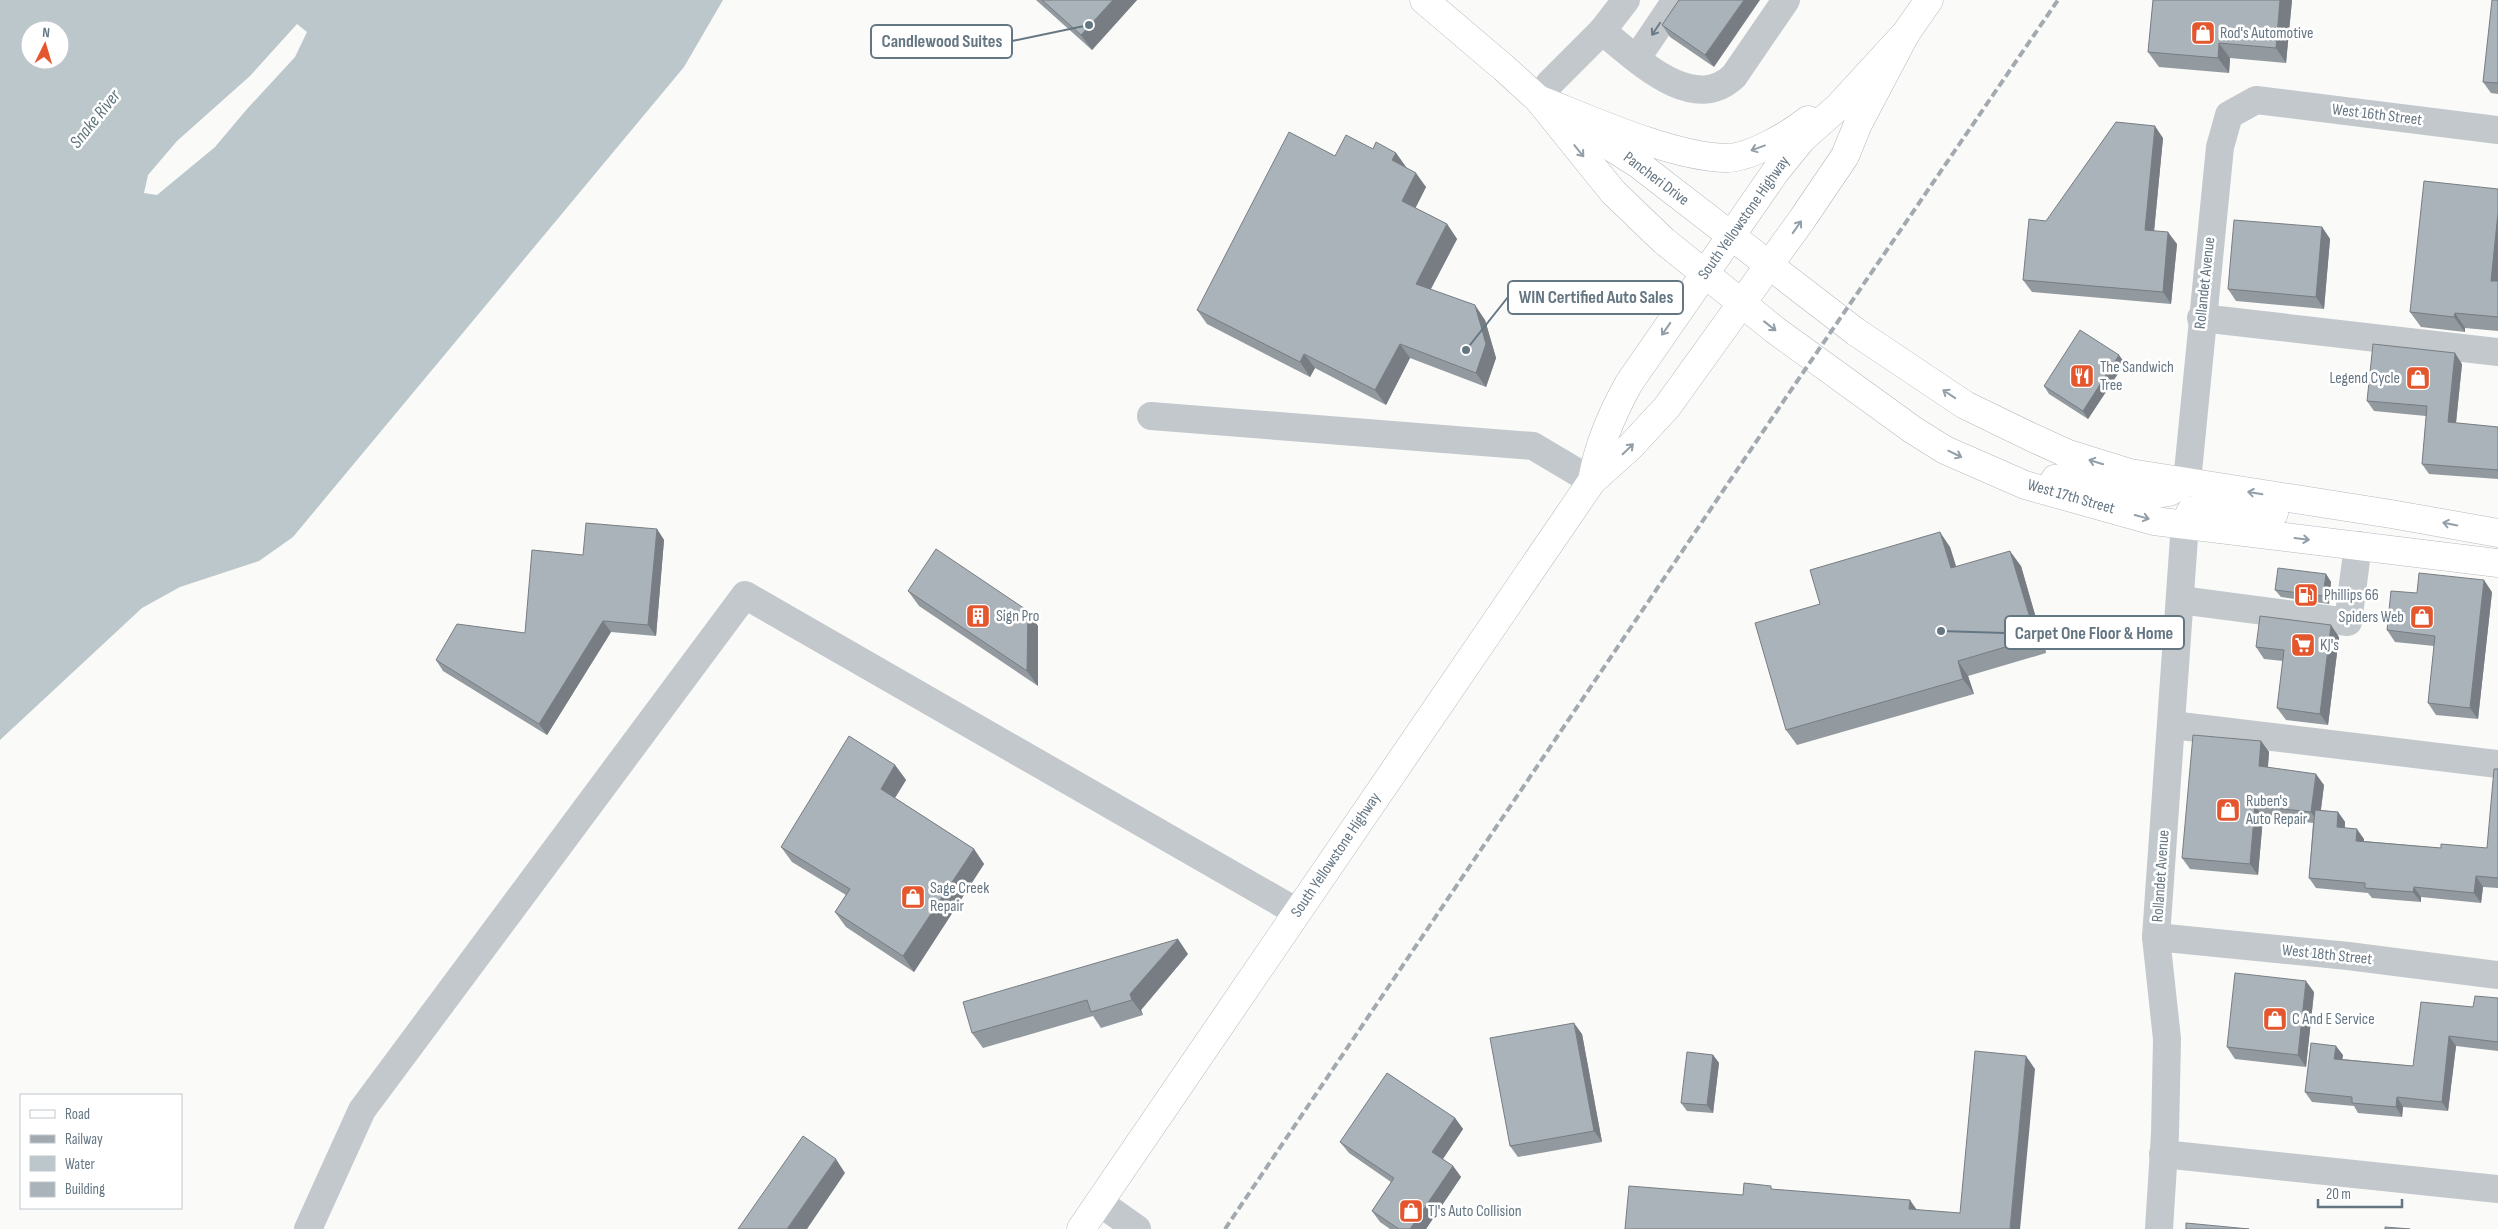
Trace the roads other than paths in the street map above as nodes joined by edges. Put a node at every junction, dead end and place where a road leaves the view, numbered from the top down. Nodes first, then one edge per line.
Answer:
1 (1424, 0) edge
2 (1626, 0) edge
3 (1676, 0) edge
4 (1786, 0) edge
5 (1929, 0) edge
6 (1602, 31) junction
7 (1906, 33) junction
8 (1636, 58) junction
9 (1538, 99) junction
10 (2256, 100) joint
11 (2498, 130) edge
12 (1731, 238) junction
13 (1769, 266) junction
14 (1704, 274) junction
15 (1742, 304) junction
16 (2201, 318) junction
17 (2498, 352) edge
18 (1151, 416) dead end
19 (1592, 481) junction
20 (2016, 481) junction
21 (2187, 482) junction
22 (2419, 519) junction
23 (2185, 523) junction
24 (2498, 533) edge
25 (2358, 546) junction
26 (2498, 563) edge
27 (2180, 600) junction
28 (2172, 725) junction
29 (2498, 764) edge
30 (1297, 912) junction
31 (2156, 937) junction
32 (2498, 975) edge
33 (2163, 1154) junction
34 (2498, 1189) edge
35 (1099, 1202) junction
36 (308, 1229) edge
37 (1080, 1229) edge
38 (1137, 1229) edge
39 (2159, 1229) edge

1 - 9 main road, Pancheri Drive
2 - 6 street
3 -> 8 street
4 - 8 street
5 - 7 main road, South Yellowstone Highway
6 - 8 street
6 - 9 street
7 -> 9 main road
7 - 12 main road, South Yellowstone Highway
13 -> 7 main road, South Yellowstone Highway
9 - 12 main road, Pancheri Drive
9 -> 14 main road, Pancheri Drive
10 - 11 street, West 16th Street
10 - 16 street, Rollandet Avenue
12 - 13 main road, Pancheri Drive
12 - 14 main road, South Yellowstone Highway
13 - 15 main road, South Yellowstone Highway
21 -> 13 main road
14 - 15 main road, West 17th Street
14 -> 19 main road, South Yellowstone Highway
19 -> 15 main road, South Yellowstone Highway
15 -> 20 main road, West 17th Street
16 - 17 street
16 - 21 street, Rollandet Avenue
18 - 19 street
19 - 30 main road, South Yellowstone Highway
20 - 21 main road
20 -> 23 main road, West 17th Street
22 -> 21 main road
22 - 23 main road
24 -> 22 main road
23 -> 25 main road, West 17th Street
23 - 27 street, Rollandet Avenue
25 - 26 main road, West 17th Street
25 - 27 street
27 - 28 street, Rollandet Avenue
28 - 29 street
28 - 31 street, Rollandet Avenue
30 - 35 main road, South Yellowstone Highway
30 - 36 street
31 - 32 street, West 18th Street
31 - 33 street, Rollandet Avenue
33 - 34 street
33 - 39 street, Rollandet Avenue
35 - 37 main road, South Yellowstone Highway
35 - 38 street

